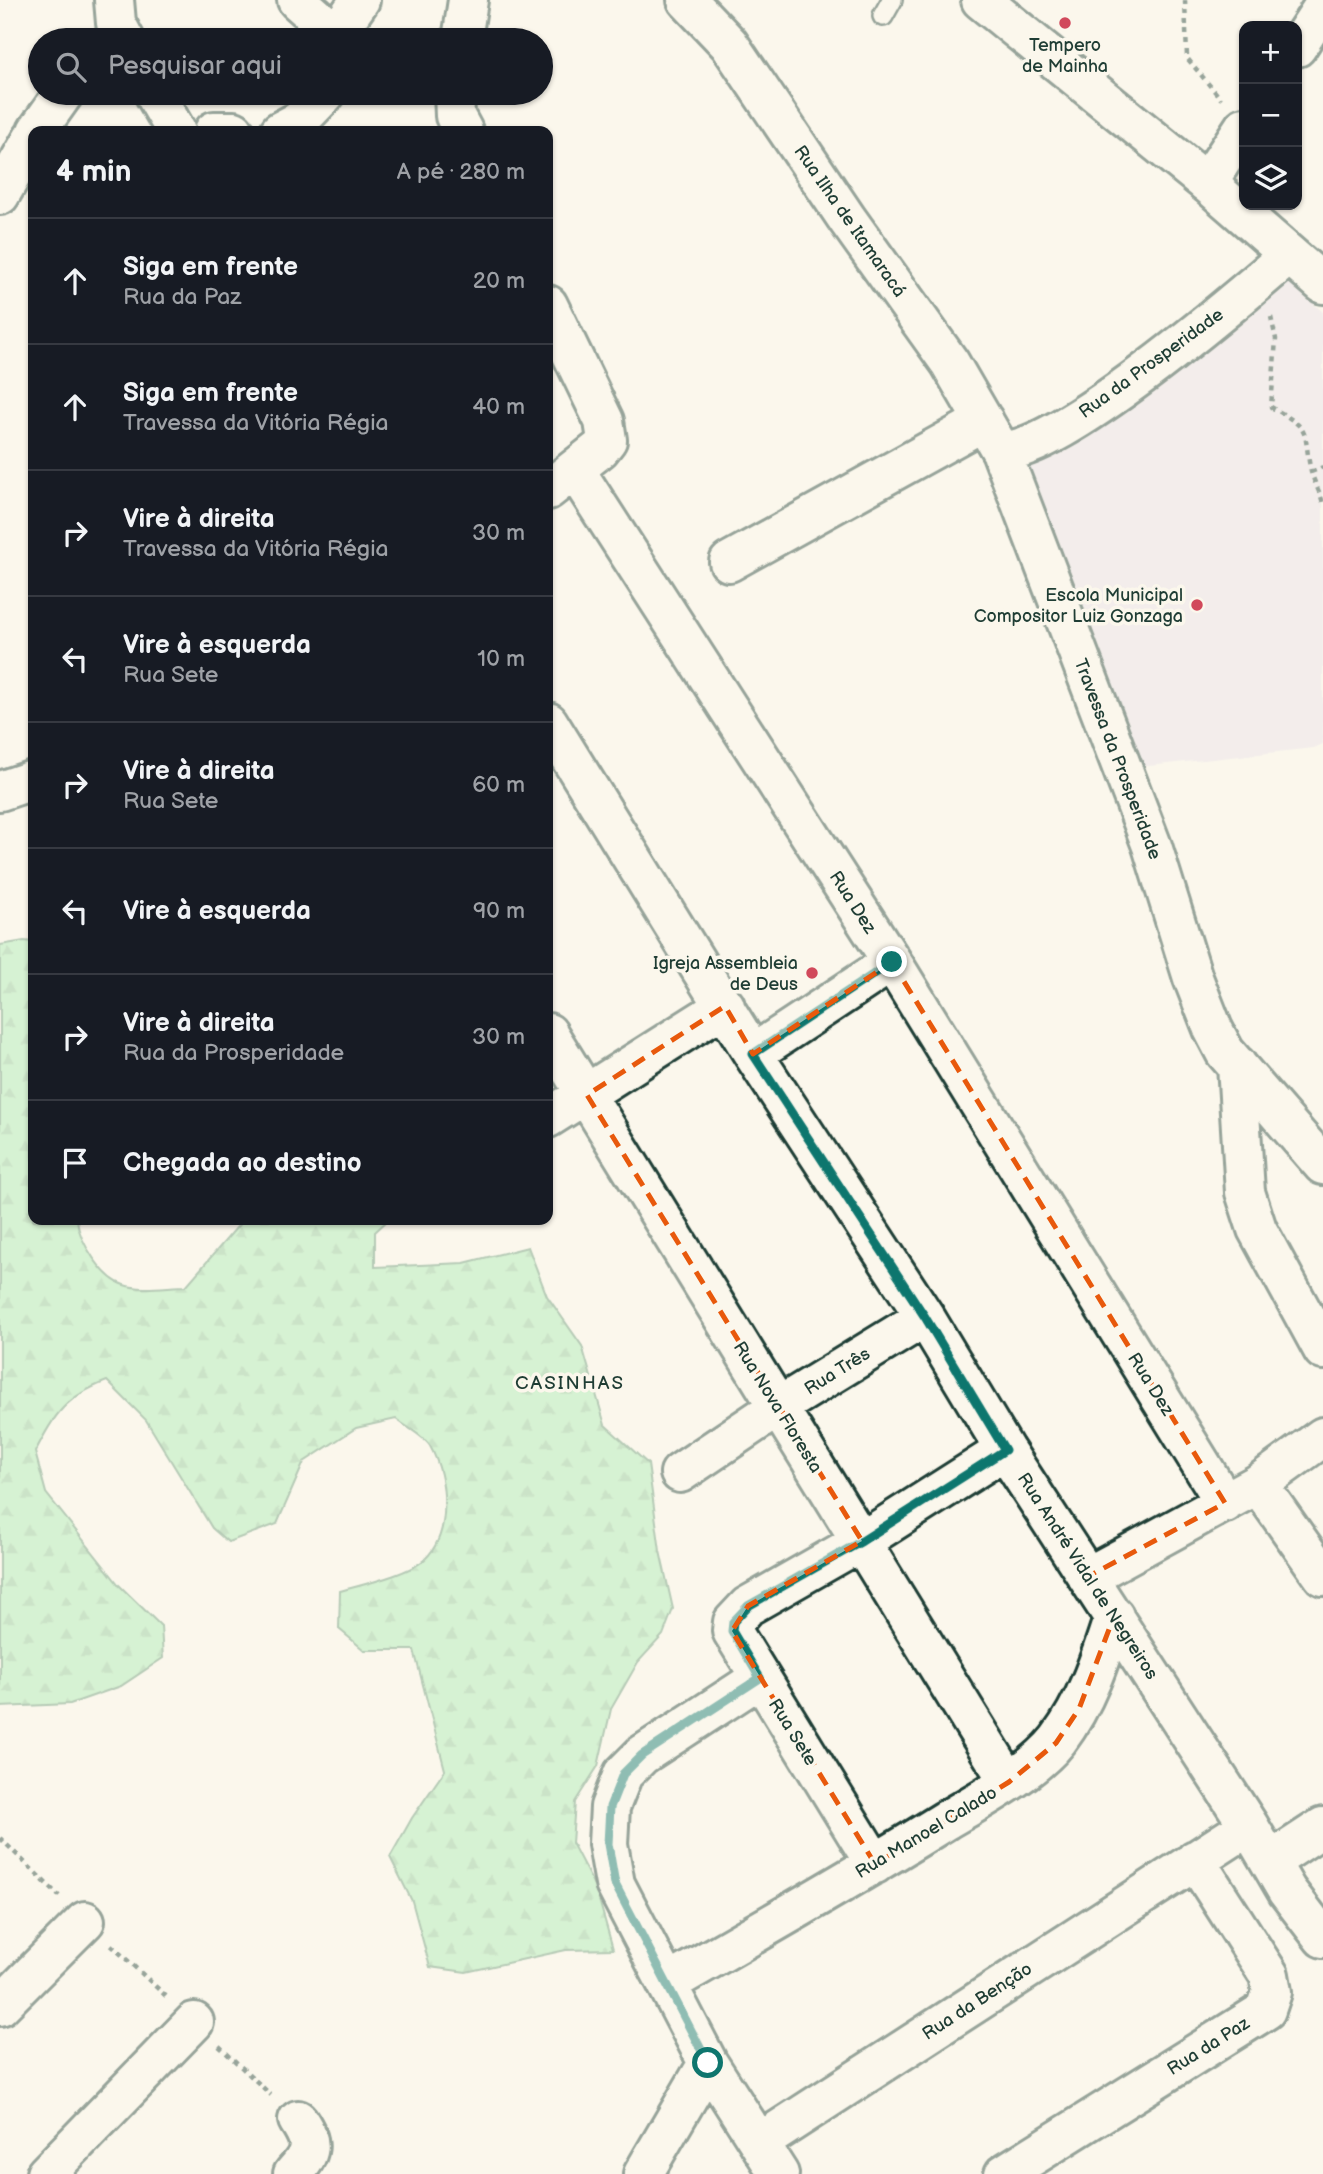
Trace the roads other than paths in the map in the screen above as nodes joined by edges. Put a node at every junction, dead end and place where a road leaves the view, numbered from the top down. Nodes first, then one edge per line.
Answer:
1 (297, 0) edge
2 (360, 0) edge
3 (468, 0) edge
4 (687, 0) edge
5 (981, 0) edge
6 (1323, 7) edge
7 (329, 28) edge
8 (344, 28) edge
9 (464, 28) edge
10 (1302, 39) edge
11 (55, 105) edge
12 (161, 105) edge
13 (314, 105) edge
14 (455, 105) edge
15 (1236, 117) edge
16 (41, 126) edge
17 (173, 126) edge
18 (290, 126) edge
19 (461, 126) edge
20 (28, 147) edge
21 (1207, 183) junction
22 (0, 195) edge
23 (1289, 255) junction
24 (1323, 284) edge
25 (553, 315) edge
26 (992, 436) junction
27 (561, 480) edge
28 (729, 562) dead end
29 (553, 730) edge
30 (28, 782) edge
31 (0, 791) edge
32 (892, 962) junction
33 (725, 1006) junction
34 (553, 1041) edge
35 (753, 1054) junction
36 (1237, 1065) junction
37 (587, 1095) junction
38 (553, 1115) edge
39 (1323, 1164) edge
40 (925, 1317) junction
41 (1323, 1350) edge
42 (778, 1407) junction
43 (1323, 1437) edge
44 (1005, 1450) junction
45 (680, 1473) dead end
46 (1258, 1484) junction
47 (1224, 1503) junction
48 (862, 1541) junction
49 (1089, 1576) junction
50 (1323, 1576) edge
51 (1114, 1616) junction
52 (760, 1678) junction
53 (1009, 1782) junction
54 (1249, 1825) junction
55 (1323, 1827) edge
56 (1195, 1860) junction
57 (1271, 1861) junction
58 (875, 1864) junction
59 (85, 1921) road end
60 (1323, 1938) edge
61 (667, 1984) junction
62 (0, 2006) edge
63 (194, 2022) road end
64 (708, 2063) junction
65 (299, 2120) road end
66 (769, 2158) edge
67 (46, 2174) edge
68 (293, 2174) edge
69 (643, 2174) edge
70 (1004, 2174) edge

1 - 7 street
2 - 8 street
3 - 9 street
4 - 26 street, Rua Ilha de Itamaracá
5 - 21 street
6 - 10 street
11 - 16 street
12 - 17 street
13 - 18 street
14 - 19 street
15 - 21 street
20 - 22 street
21 - 23 street
23 - 24 street
23 - 26 street, Rua da Prosperidade
25 - 27 street, Rua Dez
26 - 28 street, Rua da Prosperidade
26 - 36 street, Travessa da Prosperidade
27 - 32 street, Rua Dez
29 - 33 street, Rua André Vidal de Negreiros
30 - 31 street
32 - 35 street
32 - 47 street, Rua Dez
33 - 35 street, Rua André Vidal de Negreiros
33 - 37 street
34 - 37 street, Rua Nova Floresta
35 - 40 street, Rua André Vidal de Negreiros
36 - 39 street, Travessa da Prosperidade
36 - 41 street
37 - 38 street
37 - 42 street, Rua Nova Floresta
40 - 42 street, Rua Três
40 - 44 street, Rua André Vidal de Negreiros
42 - 45 street, Rua Três
42 - 48 street, Rua Nova Floresta
43 - 46 street
44 - 48 street, Rua Sete
44 - 49 street, Rua André Vidal de Negreiros
46 - 47 street
46 - 50 street
47 - 49 street
48 - 52 street, Rua Sete
48 - 53 street, Rua Nova Floresta
49 - 51 street, Rua André Vidal de Negreiros
51 - 53 street, Rua Manoel Calado
51 - 54 street, Rua André Vidal de Negreiros
52 - 58 street, Rua Sete
52 - 61 street
53 - 58 street, Rua Manoel Calado
54 - 56 street
54 - 57 street, Rua André Vidal de Negreiros
55 - 57 street
56 - 66 street, Rua da Benção
56 - 70 street, Rua da Paz
57 - 60 street, Rua André Vidal de Negreiros
58 - 61 street, Rua Manoel Calado
59 - 62 street
61 - 64 street
63 - 67 street
64 - 66 street
64 - 69 street
65 - 68 street

